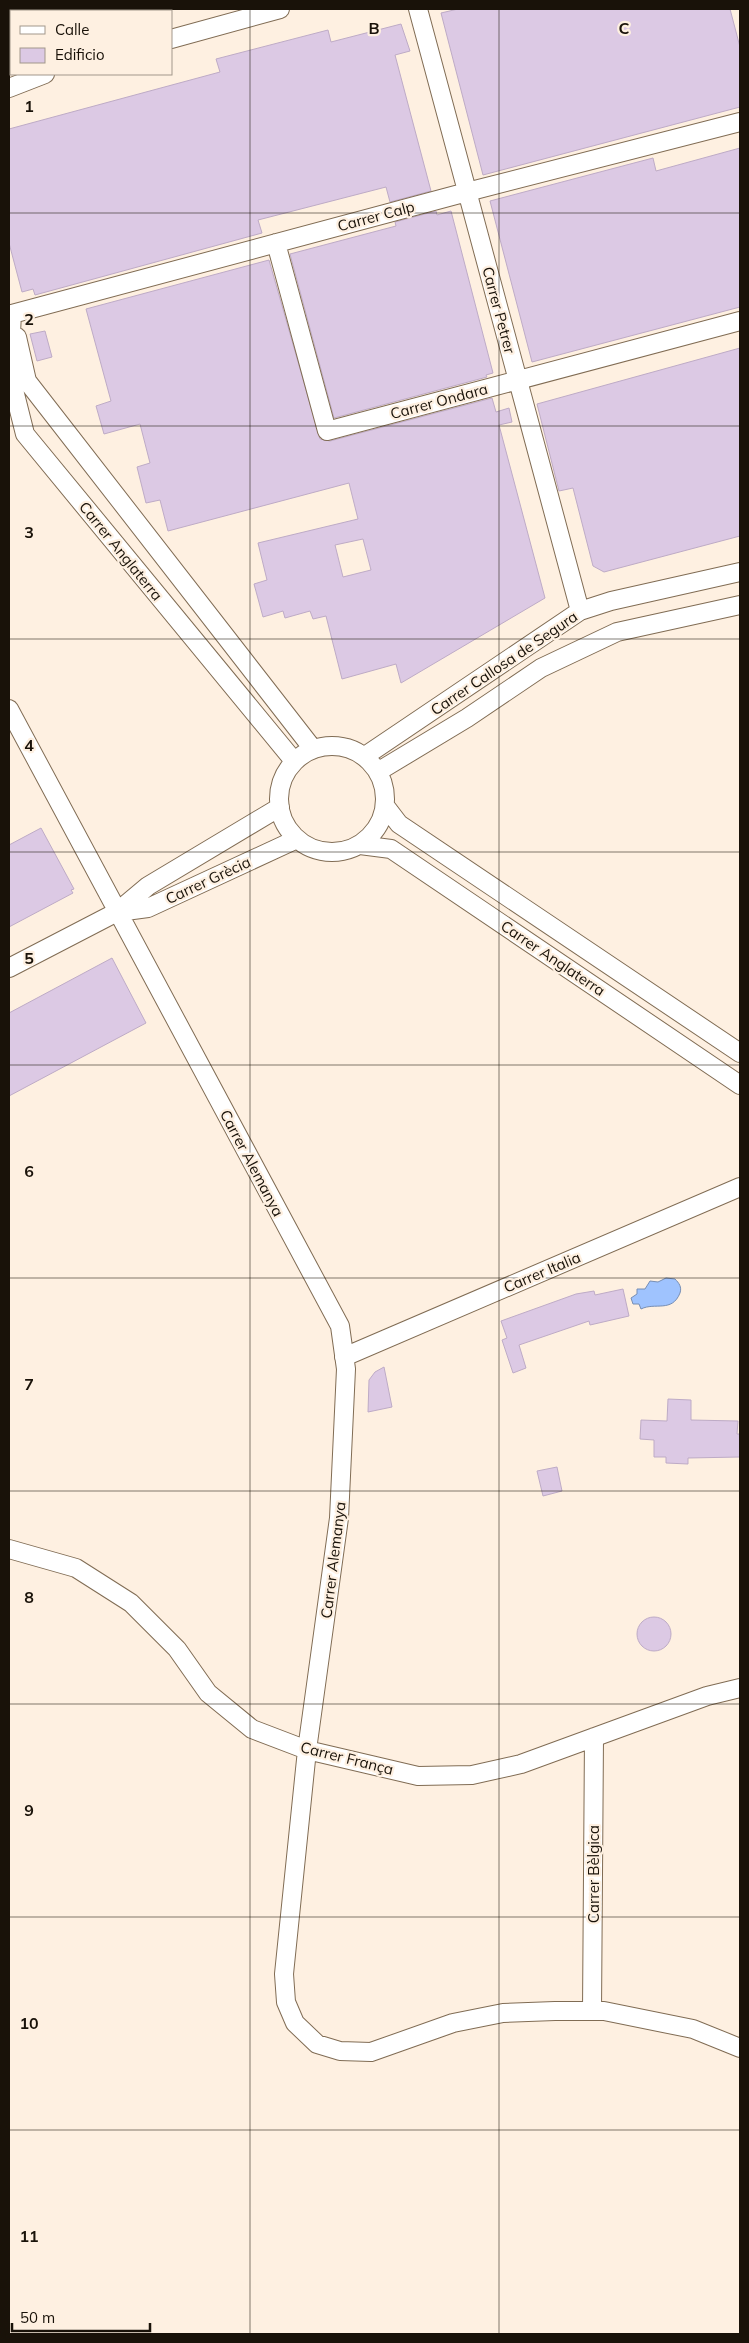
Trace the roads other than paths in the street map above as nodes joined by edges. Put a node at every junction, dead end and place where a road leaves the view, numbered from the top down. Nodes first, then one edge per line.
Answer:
1 (280, 9) edge
2 (418, 9) edge
3 (172, 39) edge
4 (42, 75) edge
5 (9, 88) edge
6 (740, 122) edge
7 (467, 192) junction
8 (276, 243) junction
9 (10, 310) edge
10 (740, 322) edge
11 (518, 380) junction
12 (12, 399) edge
13 (740, 572) edge
14 (740, 605) edge
15 (580, 611) junction
16 (9, 709) edge
17 (313, 749) junction
18 (365, 756) junction
19 (294, 761) junction
20 (379, 771) junction
21 (386, 807) junction
22 (280, 808) junction
23 (297, 839) junction
24 (360, 845) junction
25 (117, 912) junction
26 (9, 968) edge
27 (740, 1053) edge
28 (740, 1085) edge
29 (740, 1187) edge
30 (344, 1357) junction
31 (9, 1549) edge
32 (740, 1688) edge
33 (594, 1737) junction
34 (308, 1750) junction
35 (592, 2010) junction
36 (740, 2048) edge

1 - 3 street
2 - 7 street, Carrer Petrer
4 - 5 street
6 - 7 street, Carrer Calp
7 - 8 street, Carrer Calp
7 - 11 street, Carrer Petrer
8 - 9 street, Carrer Calp
8 - 11 street, Carrer Ondara
9 - 12 street, Carrer Anglaterra
9 - 17 street
10 - 11 street, Carrer Ondara
11 - 15 street, Carrer Petrer
12 - 19 street, Carrer Anglaterra
13 - 15 street, Carrer Callosa de Segura
14 - 20 street, Carrer Callosa de Segura
15 - 18 street, Carrer Callosa de Segura
16 - 25 street, Carrer Alemanya
17 - 18 street
17 - 19 street
18 - 20 street
19 - 22 street
20 - 21 street
21 - 24 street
21 - 27 street, Carrer Anglaterra
22 - 23 street
22 - 25 street, Carrer Grècia
23 - 24 street
23 - 25 street, Carrer Grècia
24 - 28 street, Carrer Anglaterra
25 - 26 street, Carrer Grècia
25 - 30 street, Carrer Alemanya
29 - 30 street, Carrer Italia
30 - 34 street, Carrer Alemanya
31 - 34 street, Carrer França
32 - 33 street, Carrer França
33 - 34 street, Carrer França
33 - 35 street, Carrer Bèlgica
34 - 35 street, Carrer Alemanya
35 - 36 street, Carrer Alemanya

